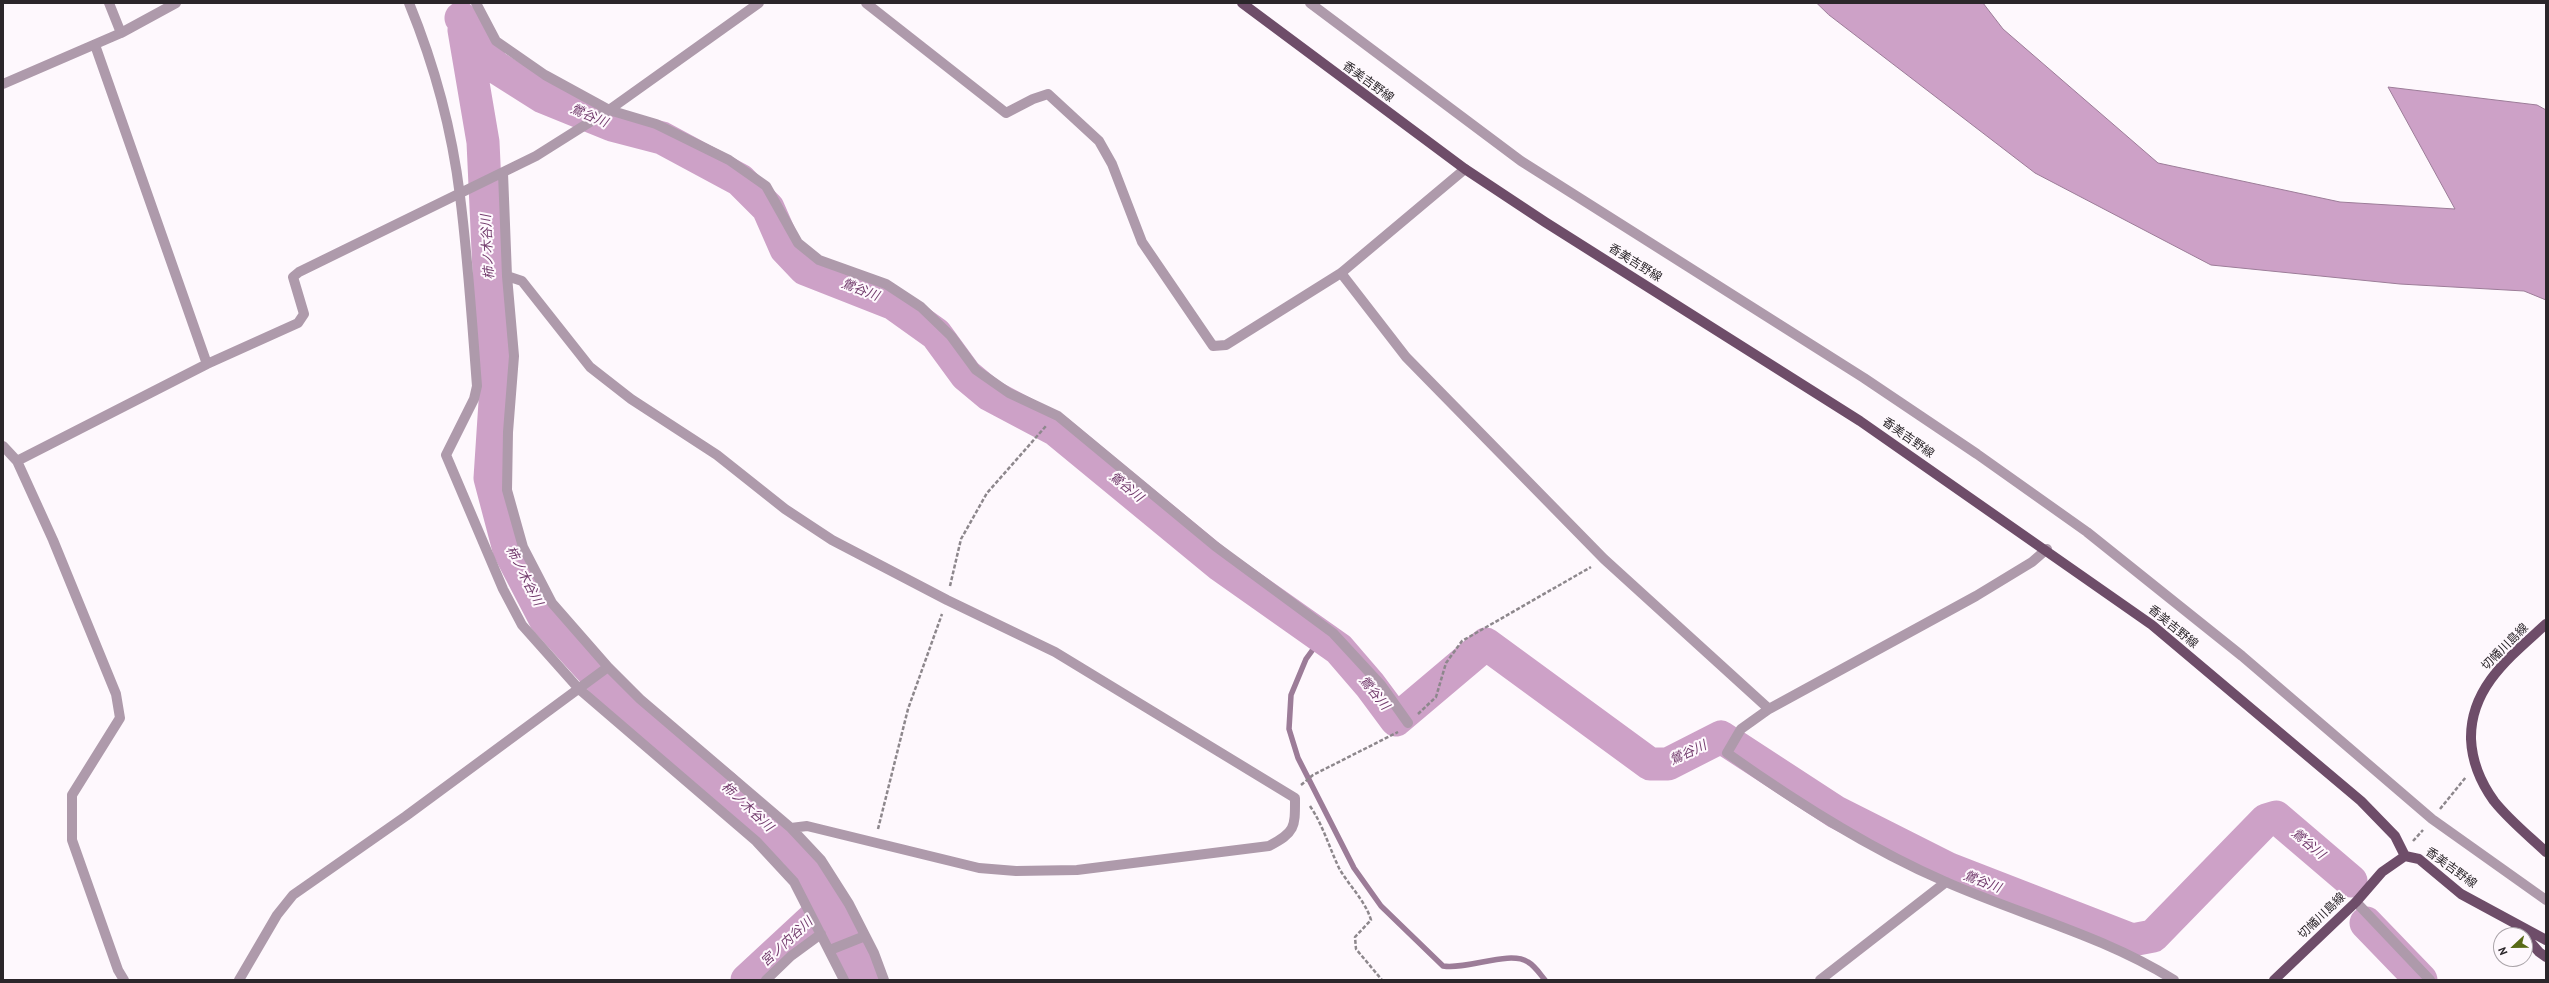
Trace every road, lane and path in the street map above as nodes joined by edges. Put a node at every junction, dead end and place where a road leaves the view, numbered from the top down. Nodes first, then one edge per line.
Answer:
1 (109, 3) edge
2 (176, 3) edge
3 (409, 3) edge
4 (476, 3) edge
5 (758, 3) edge
6 (866, 3) edge
7 (1242, 3) edge
8 (1310, 3) edge
9 (121, 34) junction
10 (95, 45) junction
11 (3, 84) edge
12 (605, 112) junction
13 (1465, 170) junction
14 (499, 175) junction
15 (460, 195) junction
16 (1341, 274) junction
17 (507, 276) junction
18 (207, 364) junction
19 (1044, 428) dead end
20 (3, 446) edge
21 (17, 461) junction
22 (2047, 549) junction
23 (1604, 560) junction
24 (947, 600) junction
25 (2546, 624) edge
26 (606, 668) junction
27 (582, 687) junction
28 (1769, 709) junction
29 (1404, 716) junction
30 (1307, 780) dead end
31 (2461, 784) dead end
32 (1295, 798) junction
33 (2440, 809) dead end
34 (2427, 825) dead end
35 (791, 828) junction
36 (875, 841) junction
37 (2408, 845) dead end
38 (2546, 852) edge
39 (2405, 856) junction
40 (1946, 882) junction
41 (2546, 900) edge
42 (2356, 902) junction
43 (2514, 923) junction
44 (2517, 927) edge
45 (818, 930) junction
46 (861, 938) junction
47 (2546, 940) edge
48 (2533, 945) edge
49 (834, 949) junction
50 (2546, 956) edge
51 (124, 980) edge
52 (239, 980) edge
53 (766, 980) edge
54 (844, 980) edge
55 (884, 980) edge
56 (1382, 980) edge
57 (1820, 980) edge
58 (2174, 980) edge
59 (2274, 980) edge
60 (2430, 980) edge

1 - 9 street
2 - 9 street
3 - 15 street
4 - 12 street
5 - 12 street
6 - 16 street
7 - 13 main road, 香美吉野線
8 - 41 street
9 - 10 street
10 - 11 street
10 - 18 street
12 - 14 street
12 - 29 street
13 - 16 street
13 - 22 main road, 香美吉野線
14 - 15 street
14 - 17 street
15 - 18 street
15 - 27 street
16 - 23 street
17 - 24 street
17 - 26 street
18 - 21 street
19 - 24 path
20 - 21 street
21 - 51 street
22 - 28 street
22 - 39 main road, 香美吉野線
23 - 28 street
23 - 29 path
24 - 32 street
24 - 36 path
25 - 38 main road, 切幡川島線
26 - 27 street
26 - 35 street
27 - 45 street
27 - 52 street
28 - 40 street
29 - 30 path
31 - 33 path
32 - 36 street
32 - 56 path
34 - 37 path
35 - 36 street
35 - 46 street
39 - 42 main road, 切幡川島線
39 - 43 main road, 香美吉野線
40 - 57 street
40 - 58 street
42 - 59 main road, 切幡川島線
42 - 60 street
43 - 44 main road, 香美吉野線
43 - 47 main road
45 - 49 street
45 - 53 street
46 - 49 street
46 - 55 street
48 - 50 main road, 香美吉野線
49 - 54 street

